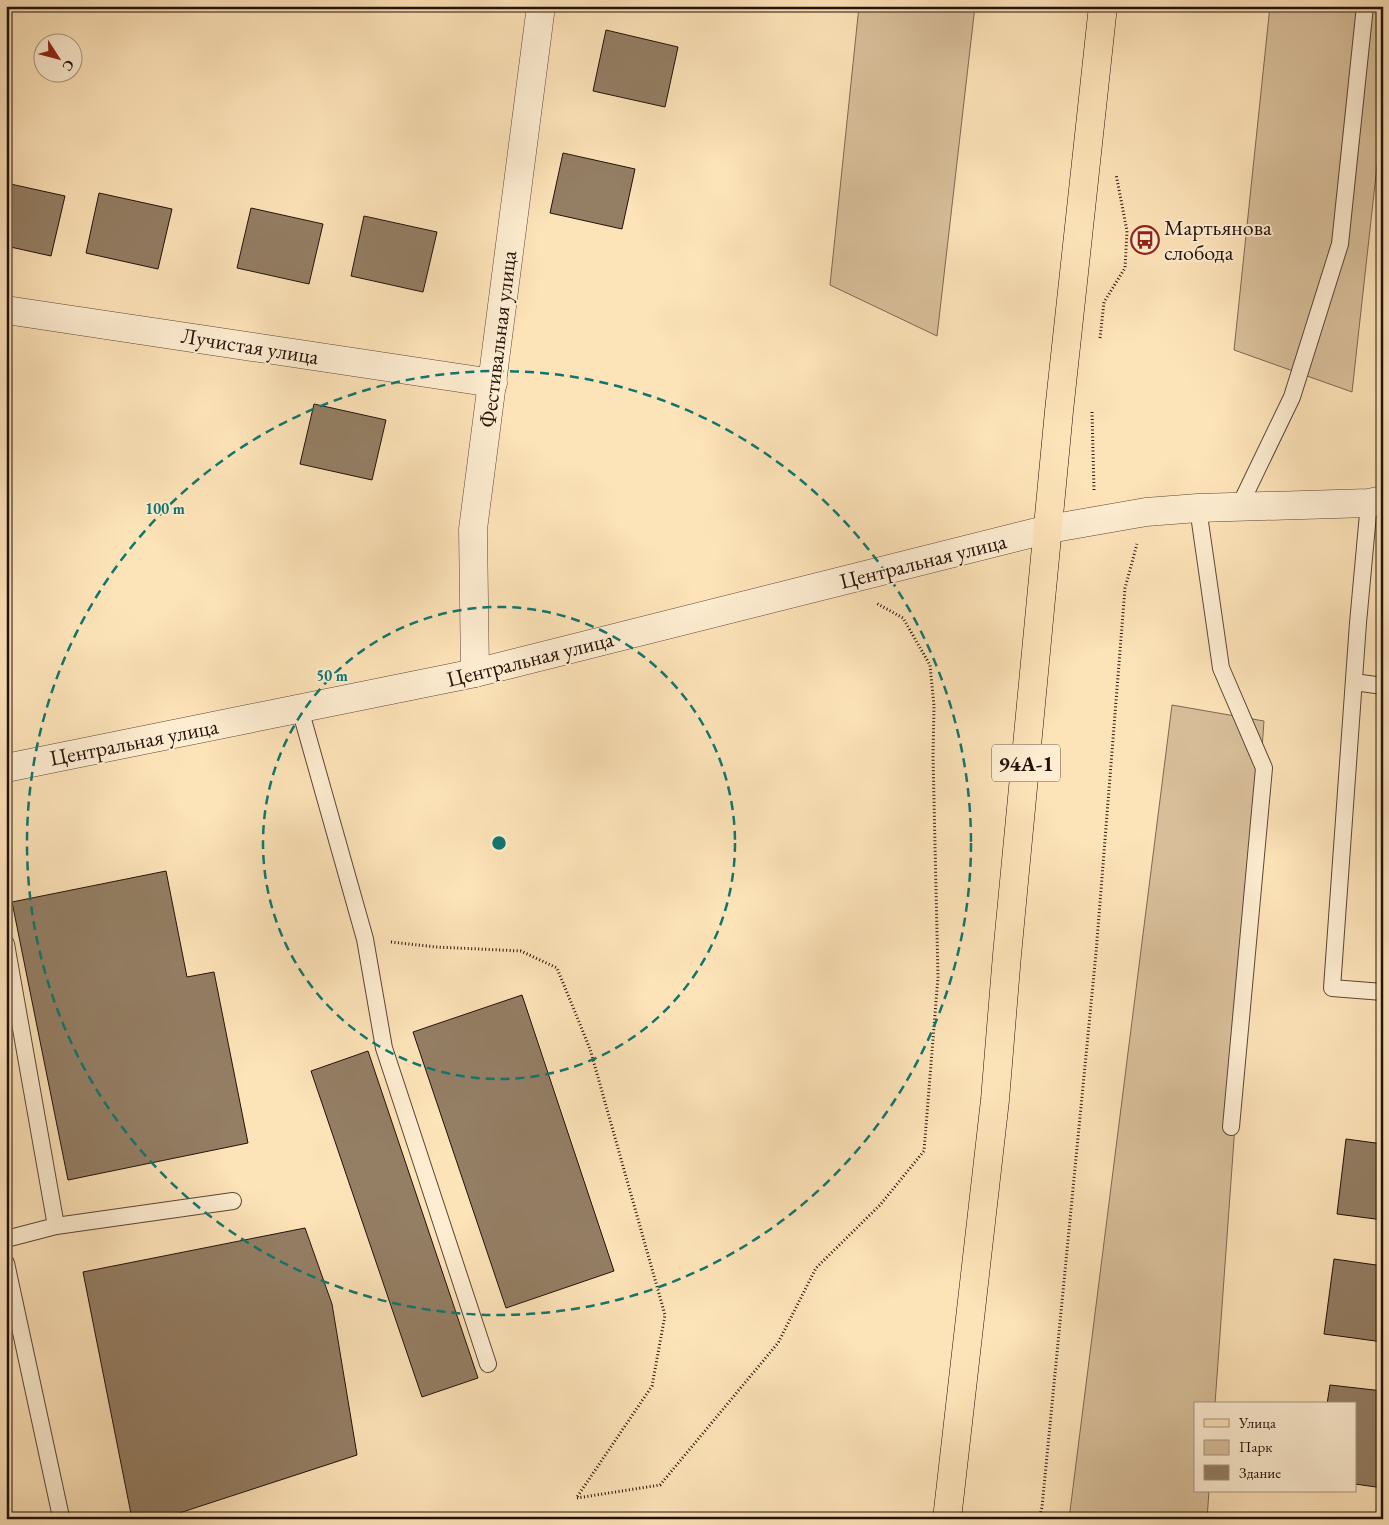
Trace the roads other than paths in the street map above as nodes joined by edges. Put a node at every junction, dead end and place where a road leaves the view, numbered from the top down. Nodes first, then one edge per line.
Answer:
1 (541, 6) edge
2 (1103, 6) edge
3 (1366, 6) edge
4 (6, 310) edge
5 (493, 383) junction
6 (1376, 502) edge
7 (1239, 506) junction
8 (1198, 508) junction
9 (1048, 529) junction
10 (475, 673) junction
11 (1354, 682) junction
12 (1383, 686) edge
13 (300, 709) junction
14 (6, 768) edge
15 (6, 944) edge
16 (1383, 992) edge
17 (1231, 1127) dead end
18 (234, 1201) dead end
19 (56, 1226) junction
20 (6, 1239) edge
21 (6, 1263) edge
22 (488, 1364) dead end
23 (61, 1517) dead end
24 (947, 1519) edge

1 - 5 street, Фестивальная улица
2 - 9 main road, 94А-1
3 - 7 lane
4 - 5 street, Лучистая улица
5 - 10 street, Фестивальная улица
6 - 7 street, Центральная улица
6 - 11 lane
7 - 8 street, Центральная улица
8 - 9 street, Центральная улица
8 - 17 lane
9 - 10 street, Центральная улица
9 - 24 main road, 94А-1
10 - 13 street, Центральная улица
11 - 12 lane
11 - 16 lane
13 - 14 street, Центральная улица
13 - 22 lane
15 - 19 lane
18 - 19 lane
19 - 20 lane
21 - 23 lane

